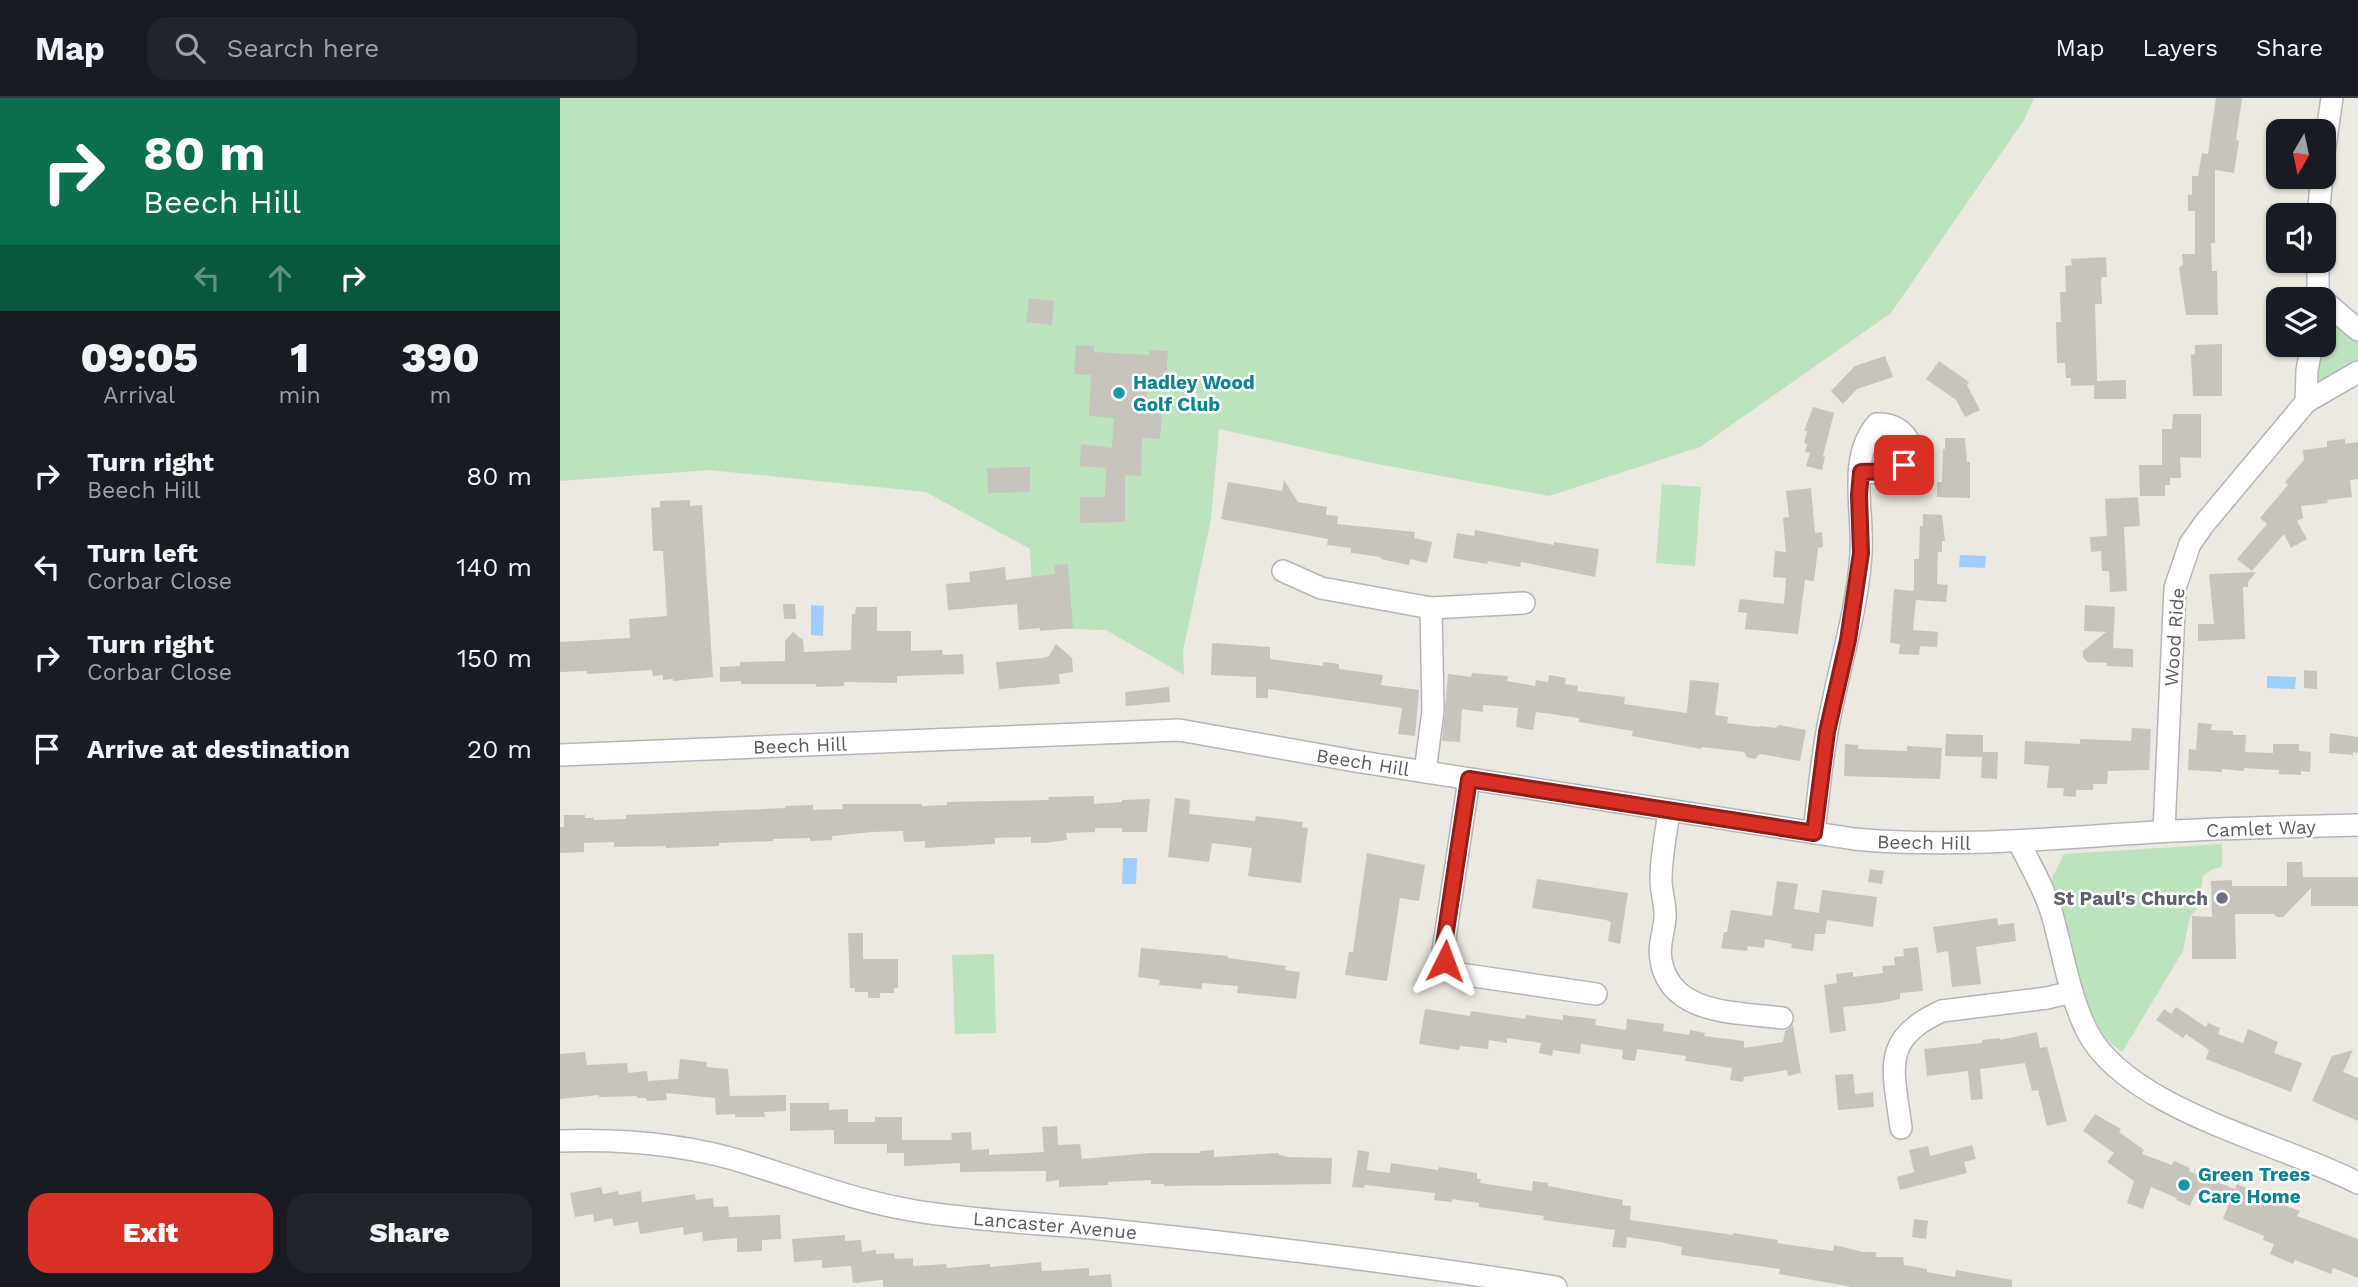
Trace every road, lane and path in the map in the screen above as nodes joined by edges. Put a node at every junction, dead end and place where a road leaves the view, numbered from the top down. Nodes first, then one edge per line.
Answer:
1 (2332, 98) edge
2 (2329, 119) edge
3 (2336, 312) edge
4 (2358, 330) edge
5 (2310, 357) edge
6 (2358, 372) edge
7 (2306, 401) junction
8 (1861, 472) dead end
9 (1283, 571) dead end
10 (1524, 603) dead end
11 (1431, 608) junction
12 (560, 755) edge
13 (1425, 772) junction
14 (1469, 779) junction
15 (1669, 811) junction
16 (2358, 825) edge
17 (2164, 831) junction
18 (1814, 833) junction
19 (2018, 841) junction
20 (2072, 992) junction
21 (1596, 994) dead end
22 (1782, 1018) dead end
23 (1901, 1128) dead end
24 (560, 1141) edge
25 (2358, 1183) edge
26 (1556, 1287) edge

1 - 2 street
3 - 4 street
5 - 7 street
6 - 7 street, Wood Ride
7 - 17 street, Wood Ride
8 - 18 street
9 - 11 street
10 - 11 street
11 - 13 street
12 - 13 street, Beech Hill
13 - 14 street, Beech Hill
14 - 15 street, Beech Hill
14 - 21 street
15 - 18 street, Beech Hill
15 - 22 street
16 - 17 street, Camlet Way
17 - 19 street, Beech Hill
18 - 19 street, Beech Hill
19 - 20 street
20 - 23 street
20 - 25 street
24 - 26 street, Lancaster Avenue

